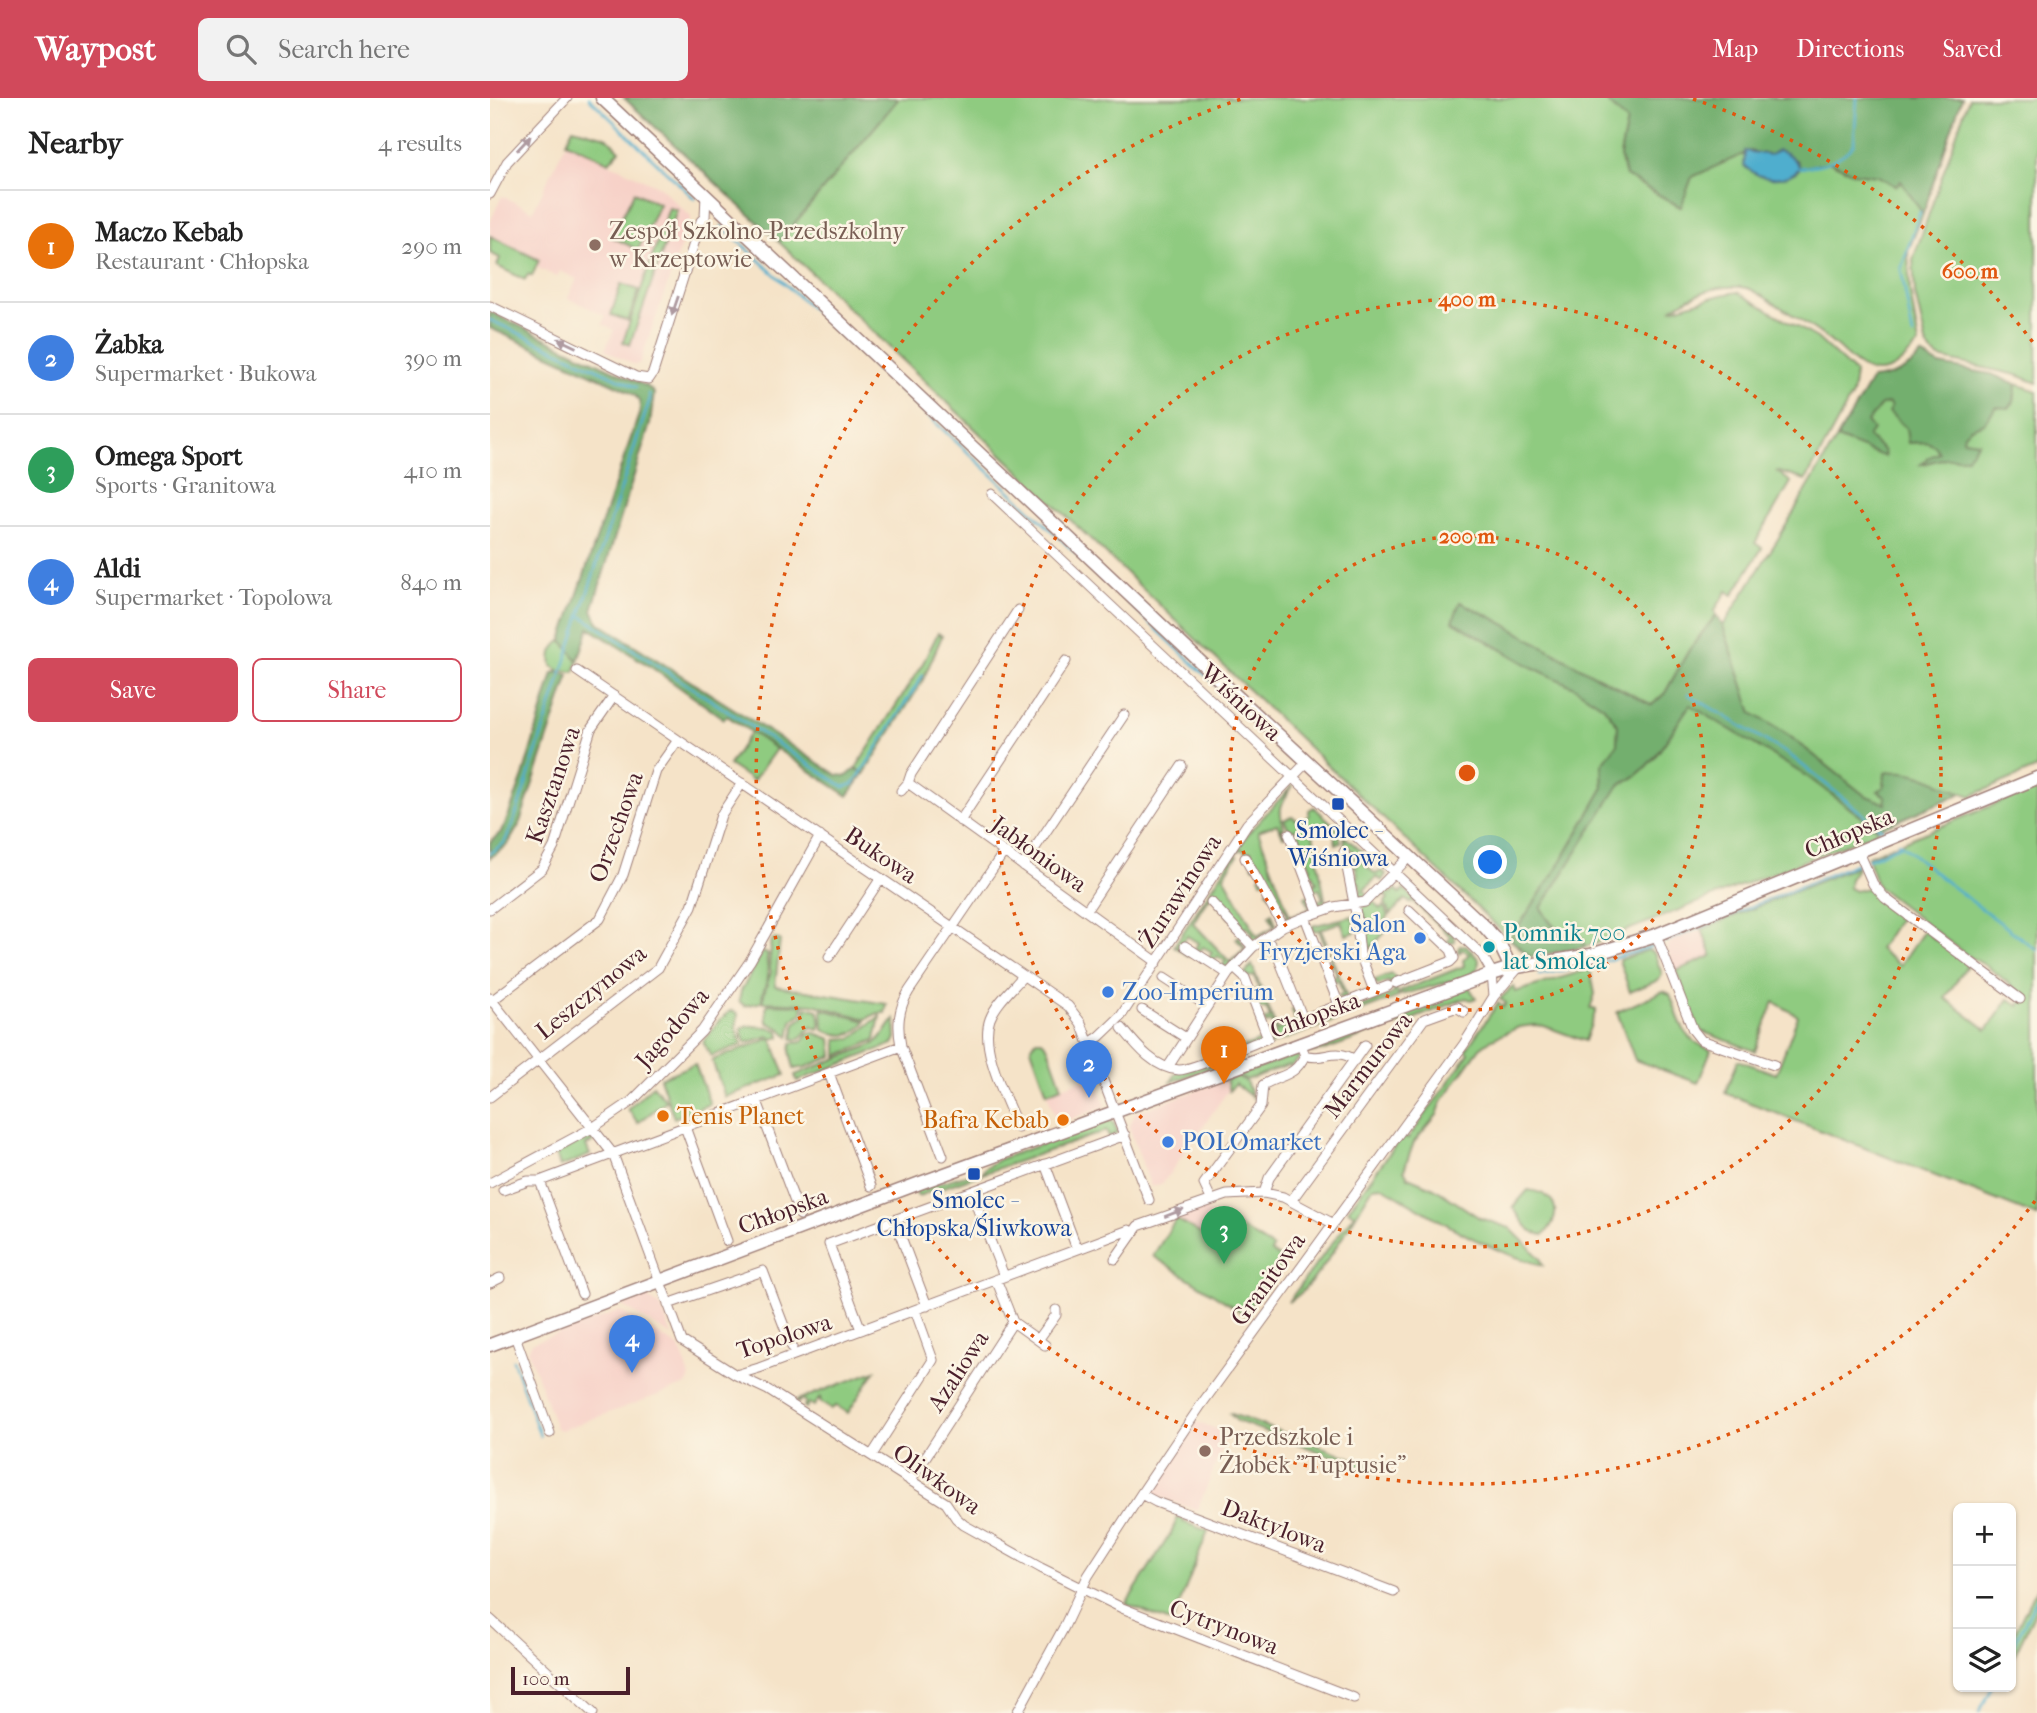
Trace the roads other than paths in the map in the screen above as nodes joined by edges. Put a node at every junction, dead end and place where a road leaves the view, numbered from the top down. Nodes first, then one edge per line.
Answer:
1 (567, 98) edge
2 (602, 98) edge
3 (490, 194) edge
4 (706, 195) junction
5 (723, 212) junction
6 (705, 217) junction
7 (490, 306) edge
8 (992, 494) dead end
9 (1018, 610) dead end
10 (1066, 661) dead end
11 (577, 671) dead end
12 (614, 696) junction
13 (1124, 715) dead end
14 (678, 740) junction
15 (1307, 762) junction
16 (1182, 766) dead end
17 (1292, 776) junction
18 (2037, 778) edge
19 (742, 783) junction
20 (960, 821) junction
21 (1289, 834) dead end
22 (820, 836) junction
23 (1004, 852) junction
24 (1344, 852) dead end
25 (1859, 852) junction
26 (1409, 857) junction
27 (1245, 858) dead end
28 (1023, 866) junction
29 (1394, 873) junction
30 (881, 878) junction
31 (1211, 902) dead end
32 (1354, 904) junction
33 (490, 909) edge
34 (1409, 909) dead end
35 (1086, 911) junction
36 (1318, 911) junction
37 (1305, 917) junction
38 (1283, 926) junction
39 (953, 928) junction
40 (1656, 935) junction
41 (1266, 938) junction
42 (1466, 940) junction
43 (1185, 946) dead end
44 (1254, 947) junction
45 (1451, 950) junction
46 (829, 957) dead end
47 (1157, 962) junction
48 (1515, 968) junction
49 (1231, 971) junction
50 (1491, 971) junction
51 (1023, 976) junction
52 (1164, 978) dead end
53 (1374, 991) junction
54 (1494, 996) junction
55 (2020, 999) dead end
56 (491, 1000) edge
57 (1339, 1005) junction
58 (1207, 1006) junction
59 (1142, 1010) dead end
60 (1464, 1012) dead end
61 (1122, 1028) dead end
62 (1186, 1038) junction
63 (1089, 1043) junction
64 (1365, 1045) dead end
65 (901, 1046) junction
66 (1302, 1049) junction
67 (540, 1059) junction
68 (1355, 1060) junction
69 (1774, 1065) dead end
70 (1168, 1067) junction
71 (829, 1073) junction
72 (490, 1097) edge
73 (757, 1101) junction
74 (1115, 1111) junction
75 (594, 1127) junction
76 (685, 1127) junction
77 (1018, 1128) dead end
78 (1125, 1135) junction
79 (612, 1154) junction
80 (943, 1157) dead end
81 (1045, 1164) junction
82 (540, 1181) junction
83 (490, 1183) edge
84 (871, 1186) dead end
85 (503, 1190) dead end
86 (971, 1192) junction
87 (1264, 1193) junction
88 (1210, 1199) junction
89 (1149, 1200) dead end
90 (1291, 1201) junction
91 (800, 1215) dead end
92 (895, 1221) junction
93 (1332, 1223) junction
94 (1134, 1228) junction
95 (727, 1241) dead end
96 (1077, 1249) junction
97 (1115, 1259) dead end
98 (500, 1278) dead end
99 (1000, 1278) junction
100 (659, 1279) junction
101 (490, 1283) edge
102 (582, 1294) dead end
103 (668, 1304) junction
104 (927, 1306) junction
105 (915, 1310) junction
106 (1056, 1310) dead end
107 (1013, 1322) junction
108 (861, 1330) junction
109 (515, 1336) junction
110 (490, 1345) edge
111 (792, 1347) dead end
112 (736, 1375) junction
113 (550, 1433) dead end
114 (872, 1455) junction
115 (910, 1480) junction
116 (1141, 1494) junction
117 (1082, 1589) junction
118 (1394, 1592) dead end
119 (490, 1619) edge
120 (1354, 1698) dead end
121 (1018, 1712) edge
122 (593, 1713) edge

3 -> 1 street
2 - 4 street
4 - 5 street
4 - 6 street
5 - 6 street
5 - 15 street
6 -> 7 street
8 - 17 street, Wiśniowa
9 - 20 street, Jabłoniowa
10 - 20 street
11 - 12 street, Bukowa
12 - 14 street, Bukowa
12 - 33 street, Kasztanowa
13 - 28 street
14 - 19 street, Bukowa
14 - 56 street, Orzechowa
15 - 17 street, Żurawinowa
15 - 26 street
16 - 35 street
17 - 29 street, Wiśniowa
17 - 47 street, Żurawinowa
18 - 25 street, Chłopska
19 - 22 street, Bukowa
19 - 67 street, Leszczynowa
20 - 23 street, Jabłoniowa
21 - 36 street
22 - 30 street, Bukowa
22 - 75 street, Jagodowa
23 - 28 street, Jabłoniowa
23 - 39 street
24 - 32 street
25 - 40 street, Chłopska
25 - 55 street
26 - 29 street
26 - 48 street
27 - 38 street
28 - 35 street, Jabłoniowa
29 - 32 street
29 - 42 street, Wiśniowa
30 - 39 street, Bukowa
30 - 46 street
31 - 44 street
32 - 36 street
32 - 53 street
34 - 45 street
35 - 47 street, Jabłoniowa
36 - 37 street
37 - 38 street
37 - 57 street
38 - 41 street
39 - 51 street, Bukowa
39 - 65 street
40 - 48 street, Chłopska
40 - 69 street
41 - 44 street
41 - 57 street
42 - 45 street
42 - 50 street, Wiśniowa
43 - 49 street
44 - 49 street
45 - 53 street
47 - 63 street, Żurawinowa
48 - 50 street, Chłopska
48 - 54 street, Granitowa
49 - 58 street
49 - 70 street
50 - 54 street
50 - 66 street, Chłopska
51 - 63 street, Bukowa
51 - 77 street
52 - 58 street
53 - 57 street
54 - 93 street, Granitowa
56 - 67 street, Topolowa
58 - 62 street
59 - 62 street
60 - 90 street, Marmurowa
61 - 70 street
62 - 70 street
63 - 74 street, Bukowa
64 - 68 street
65 - 71 street
65 - 80 street
66 - 68 street
66 - 74 street, Chłopska
66 - 88 street
67 - 72 street, Leszczynowa
67 - 75 street, Topolowa
68 - 87 street
71 - 73 street
71 - 84 street
73 - 76 street
73 - 91 street
74 - 78 street, Bukowa
74 - 100 street, Chłopska
75 - 79 street, Topolowa
75 - 83 street, Jagodowa
76 - 79 street
76 - 95 street
78 - 81 street, Topolowa
78 - 89 street, Bukowa
79 - 82 street
79 - 100 street, Topolowa
81 - 86 street, Topolowa
81 - 96 street
82 - 85 street
82 - 102 street
86 - 92 street, Topolowa
86 - 99 street
87 - 88 street, Topolowa
87 - 90 street, Topolowa
94 -> 88 street, Topolowa
90 - 93 street, Topolowa
92 - 104 street
92 - 108 street, Topolowa
93 - 116 street, Granitowa
94 - 96 street, Topolowa
94 - 97 street
96 - 99 street, Topolowa
98 - 101 street
99 - 104 street, Topolowa
99 - 107 street, Azaliowa
100 - 103 street, Topolowa
100 - 109 street, Chłopska
103 - 111 street, Topolowa
103 - 112 street, Topolowa
104 - 105 street, Topolowa
105 - 108 street, Topolowa
105 - 114 street
106 - 107 street
107 - 115 street, Azaliowa
108 - 112 street, Topolowa
109 - 110 street, Chłopska
109 - 113 street
112 - 114 street, Oliwkowa
114 - 115 street, Oliwkowa
115 - 117 street, Oliwkowa
116 - 117 street, Granitowa
116 - 118 street, Daktylowa
117 - 120 street, Cytrynowa
117 - 121 street, Granitowa
119 - 122 street

